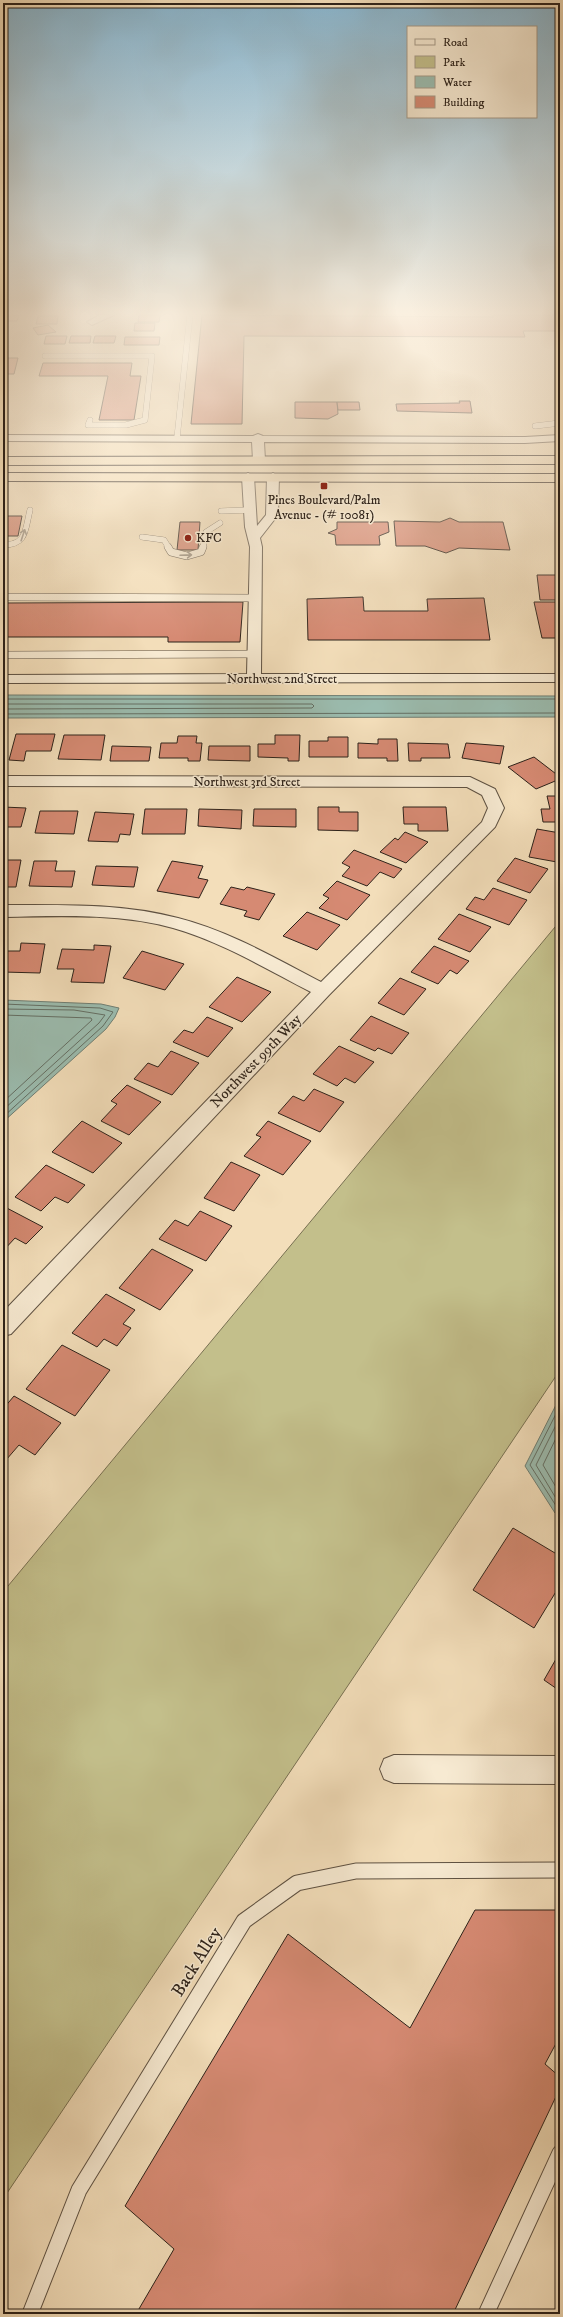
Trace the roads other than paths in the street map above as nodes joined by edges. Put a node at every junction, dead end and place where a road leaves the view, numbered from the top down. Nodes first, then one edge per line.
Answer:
1 (89, 423) edge
2 (133, 423) edge
3 (179, 423) edge
4 (559, 423) edge
5 (535, 426) dead end
6 (3, 438) edge
7 (177, 438) junction
8 (258, 438) junction
9 (560, 438) edge
10 (96, 460) junction
11 (259, 460) junction
12 (467, 460) junction
13 (560, 460) edge
14 (3, 461) edge
15 (3, 468) edge
16 (3, 477) edge
17 (33, 477) junction
18 (248, 477) junction
19 (273, 477) junction
20 (560, 478) edge
21 (30, 510) dead end
22 (250, 510) junction
23 (221, 511) dead end
24 (220, 523) dead end
25 (142, 537) dead end
26 (254, 538) junction
27 (3, 546) edge
28 (3, 597) edge
29 (254, 598) junction
30 (255, 654) junction
31 (3, 655) edge
32 (560, 678) edge
33 (3, 679) edge
34 (254, 679) junction
35 (3, 782) edge
36 (489, 792) joint
37 (3, 911) edge
38 (323, 991) junction
39 (3, 1327) edge
40 (394, 1769) dead end
41 (560, 1770) edge
42 (560, 1870) edge
43 (560, 2152) edge
44 (30, 2314) edge
45 (486, 2314) edge

1 - 2 lane
3 - 7 lane
4 - 5 lane
6 - 7 street
7 - 8 street
8 - 9 street
8 - 11 street
10 - 11 highway
10 - 14 highway
10 - 15 highway
11 - 12 highway
11 - 17 highway
12 - 13 highway
12 - 18 highway
16 - 17 highway
17 - 18 highway
18 - 19 highway
18 - 22 street
19 - 20 highway
19 - 26 street
27 -> 21 lane
22 - 23 lane
22 - 26 street
25 -> 24 lane
26 - 29 street
28 - 29 lane
29 - 30 street
30 - 31 lane
30 - 34 street
32 - 34 street, Northwest 2nd Street
33 - 34 street, Northwest 2nd Street
35 - 36 street, Northwest 3rd Street
36 - 38 street, Northwest 99th Way
37 - 38 street
38 - 39 street, Northwest 99th Way
40 - 41 street
42 - 44 lane, Back Alley
43 - 45 lane

